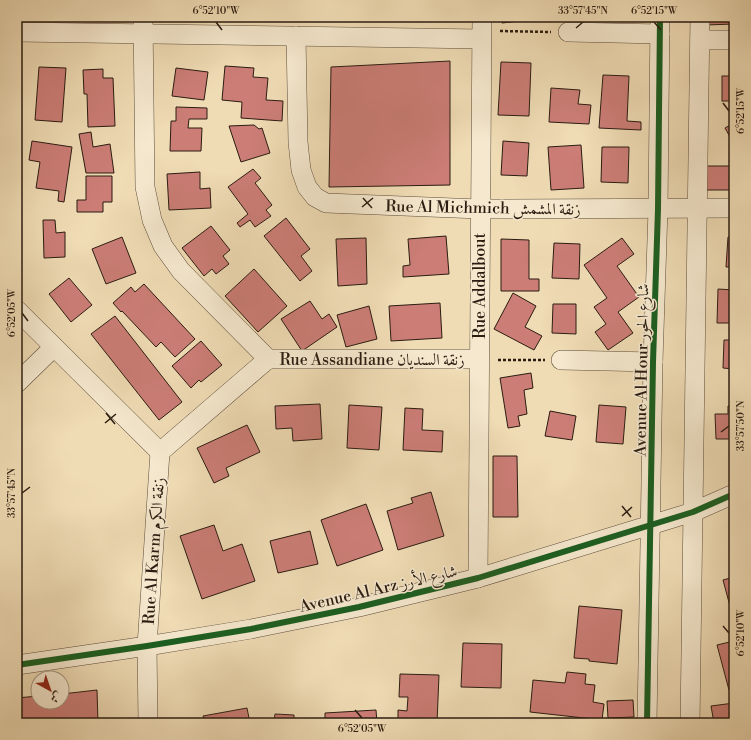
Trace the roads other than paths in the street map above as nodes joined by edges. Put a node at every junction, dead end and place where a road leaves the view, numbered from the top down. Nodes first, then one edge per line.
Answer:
1 (700, 17) edge
2 (143, 25) edge
3 (660, 25) edge
4 (481, 29) edge
5 (17, 32) edge
6 (568, 32) road end
7 (296, 36) junction
8 (700, 40) junction
9 (734, 40) edge
10 (696, 208) junction
11 (734, 208) edge
12 (480, 209) junction
13 (658, 209) junction
14 (17, 310) edge
15 (54, 347) junction
16 (268, 359) junction
17 (479, 360) junction
18 (561, 360) road end
19 (654, 362) junction
20 (18, 380) edge
21 (160, 452) junction
22 (734, 494) edge
23 (693, 512) junction
24 (651, 525) junction
25 (478, 578) junction
26 (147, 646) junction
27 (17, 665) edge
28 (148, 723) edge
29 (647, 723) edge
30 (690, 723) edge

1 - 8 street
2 - 5 street
2 - 7 street
2 - 16 street, Rue Assandiane زنقة السنديان
3 - 6 street
3 - 13 street, Avenue Al Hour شارع الحور
4 - 7 street
4 - 12 street, Rue Addalbout
7 - 12 street, Rue Al Michmich زنقة المشمش
8 - 9 street
8 - 10 street
10 - 11 street, Rue Al Michmich زنقة المشمش
10 - 13 street, Rue Al Michmich زنقة المشمش
10 - 23 street
12 - 13 street, Rue Al Michmich زنقة المشمش
12 - 17 street, Rue Addalbout
13 - 19 street, Avenue Al Hour شارع الحور
14 - 15 street
15 - 20 street
15 - 21 street
16 - 17 street, Rue Assandiane زنقة السنديان
16 - 21 street
17 - 25 street, Rue Addalbout
18 - 19 street
19 - 24 street, Avenue Al Hour شارع الحور
21 - 26 street, Rue Al Karm زنقة الكرم
22 - 23 street, Avenue Al Arz شارع الأرز
23 - 24 street, Avenue Al Arz شارع الأرز
23 - 30 street
24 - 25 street, Avenue Al Arz شارع الأرز
24 - 29 street, Avenue Al Hour شارع الحور
25 - 26 street, Avenue Al Arz شارع الأرز
26 - 27 street, Avenue Al Arz شارع الأرز
26 - 28 street, Rue Al Karm زنقة الكرم

